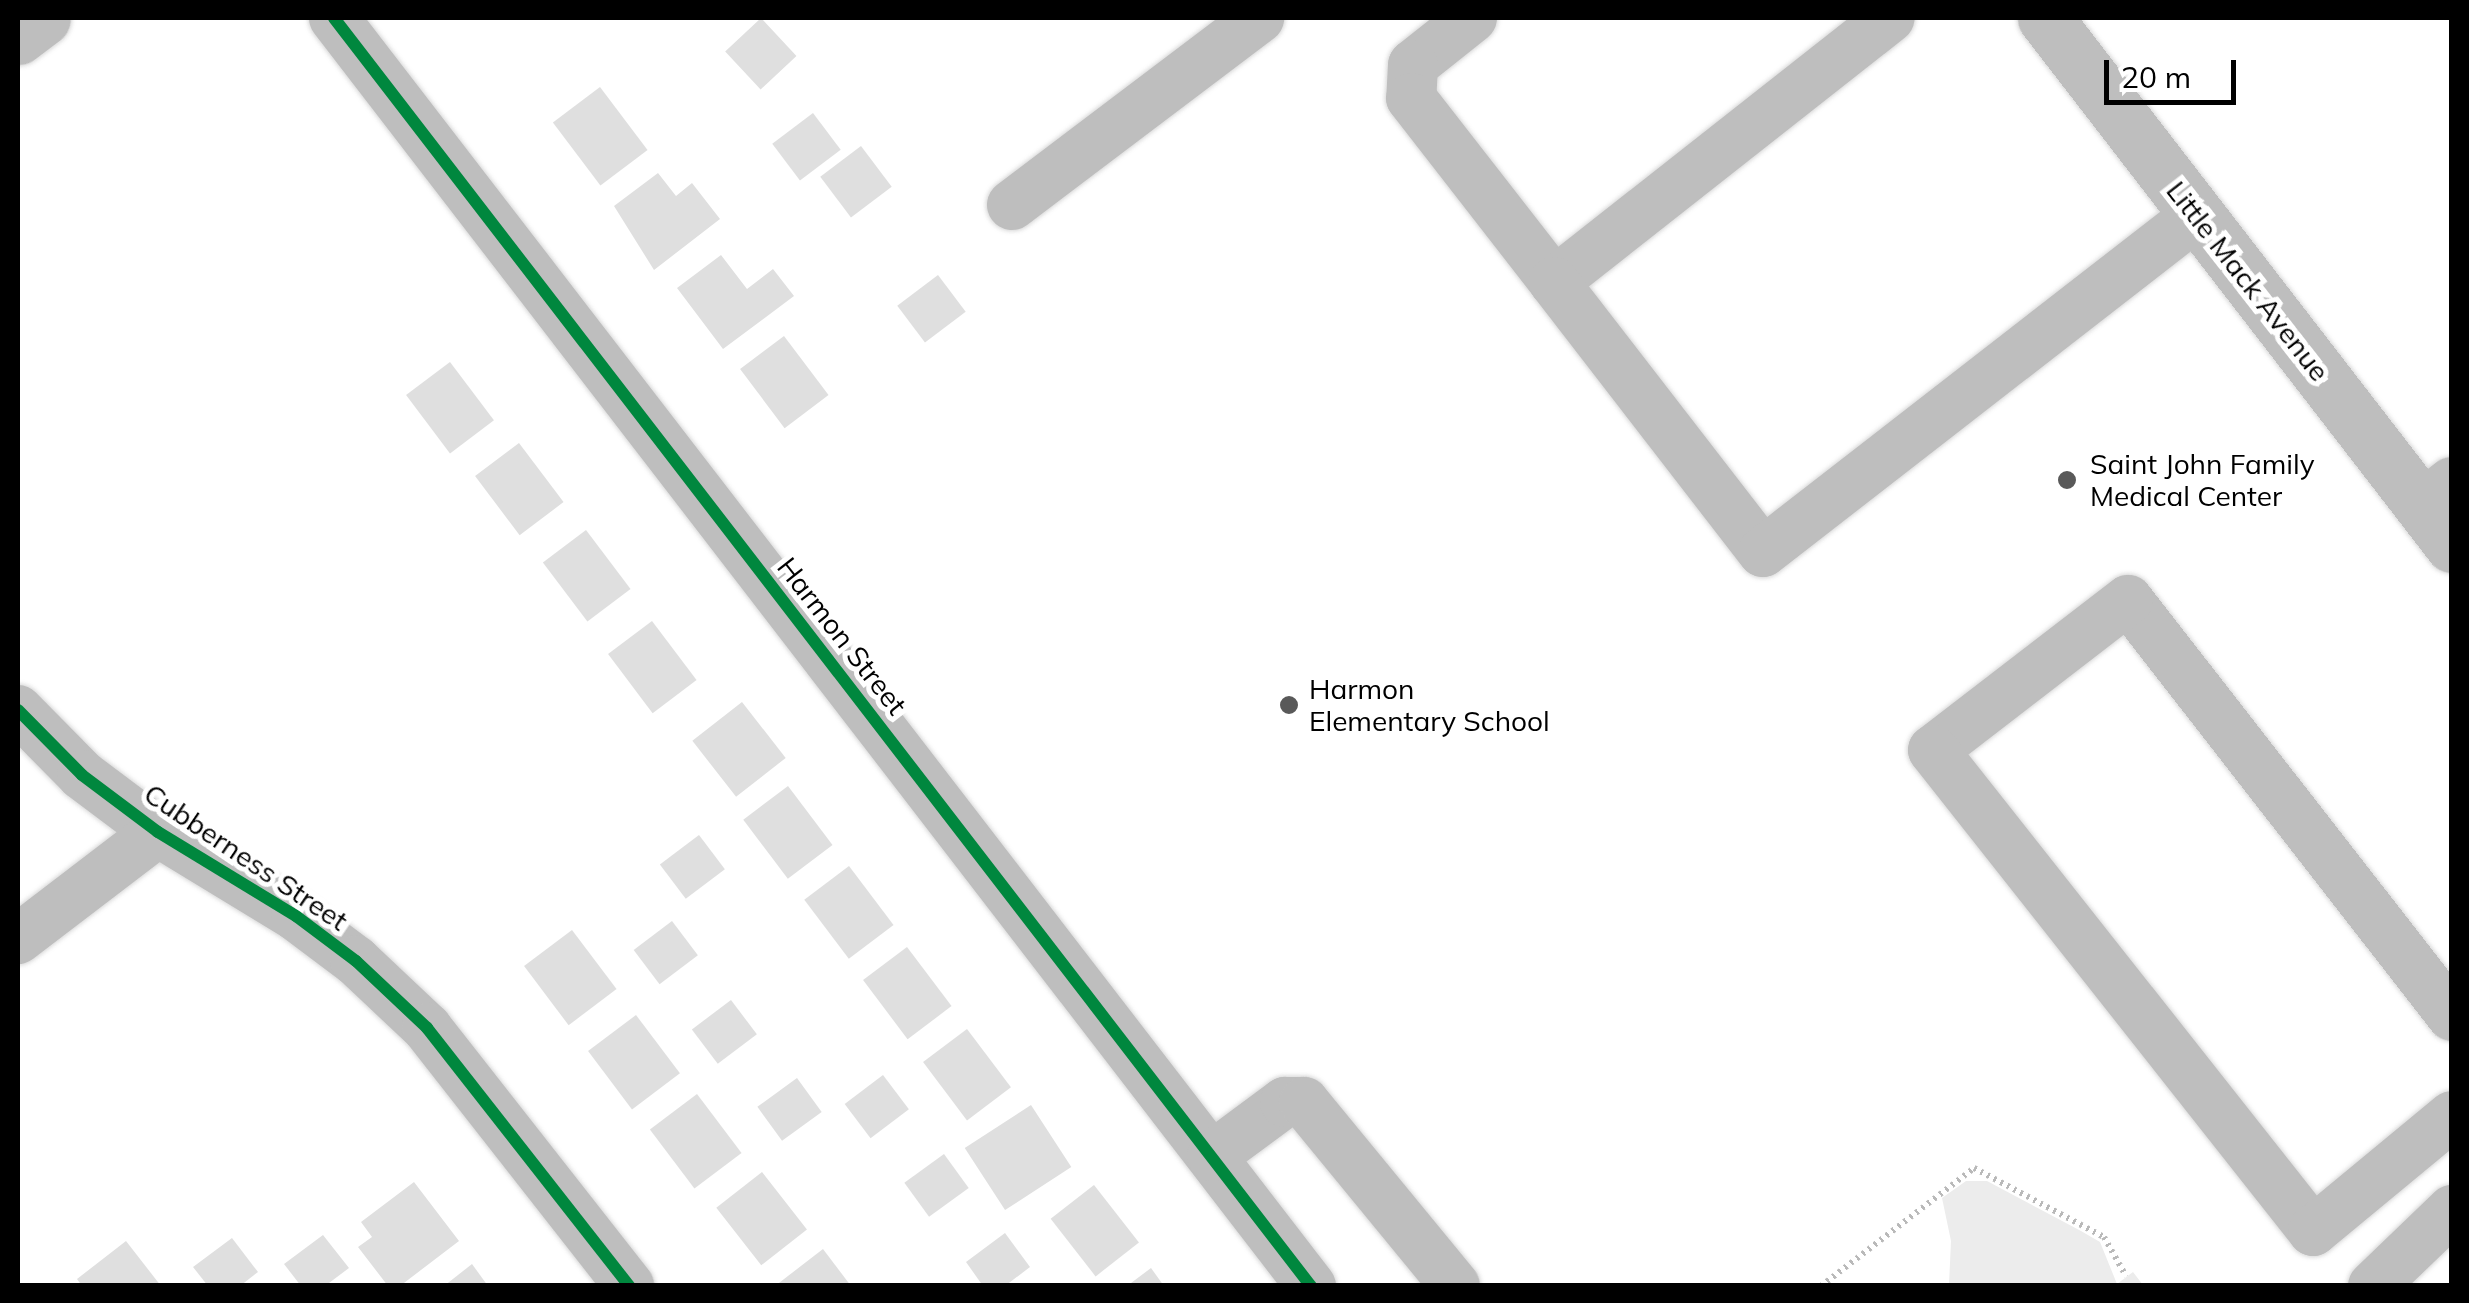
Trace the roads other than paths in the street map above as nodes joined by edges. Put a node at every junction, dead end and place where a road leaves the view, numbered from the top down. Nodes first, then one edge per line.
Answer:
1 (42, 18) edge
2 (334, 18) edge
3 (1259, 18) edge
4 (1472, 18) edge
5 (1890, 18) edge
6 (2054, 21) edge
7 (18, 36) edge
8 (1012, 206) dead end
9 (2198, 215) junction
10 (1554, 282) junction
11 (2441, 511) edge
12 (18, 710) edge
13 (158, 832) junction
14 (18, 939) edge
15 (2452, 1016) edge
16 (2452, 1116) edge
17 (1212, 1156) junction
18 (2452, 1210) edge
19 (630, 1286) edge
20 (1311, 1286) edge
21 (1455, 1286) edge
22 (2374, 1286) edge

1 - 7 main road
2 - 17 street, Harmon Street
3 - 8 street
4 - 10 street
5 - 10 street
6 - 9 main road, Little Mack Avenue
9 - 10 street
9 - 11 main road, Little Mack Avenue
12 - 13 street, Cubberness Street
13 - 14 street
13 - 19 street, Cubberness Street
15 - 16 street
17 - 20 street, Harmon Street
17 - 21 street
18 - 22 street

